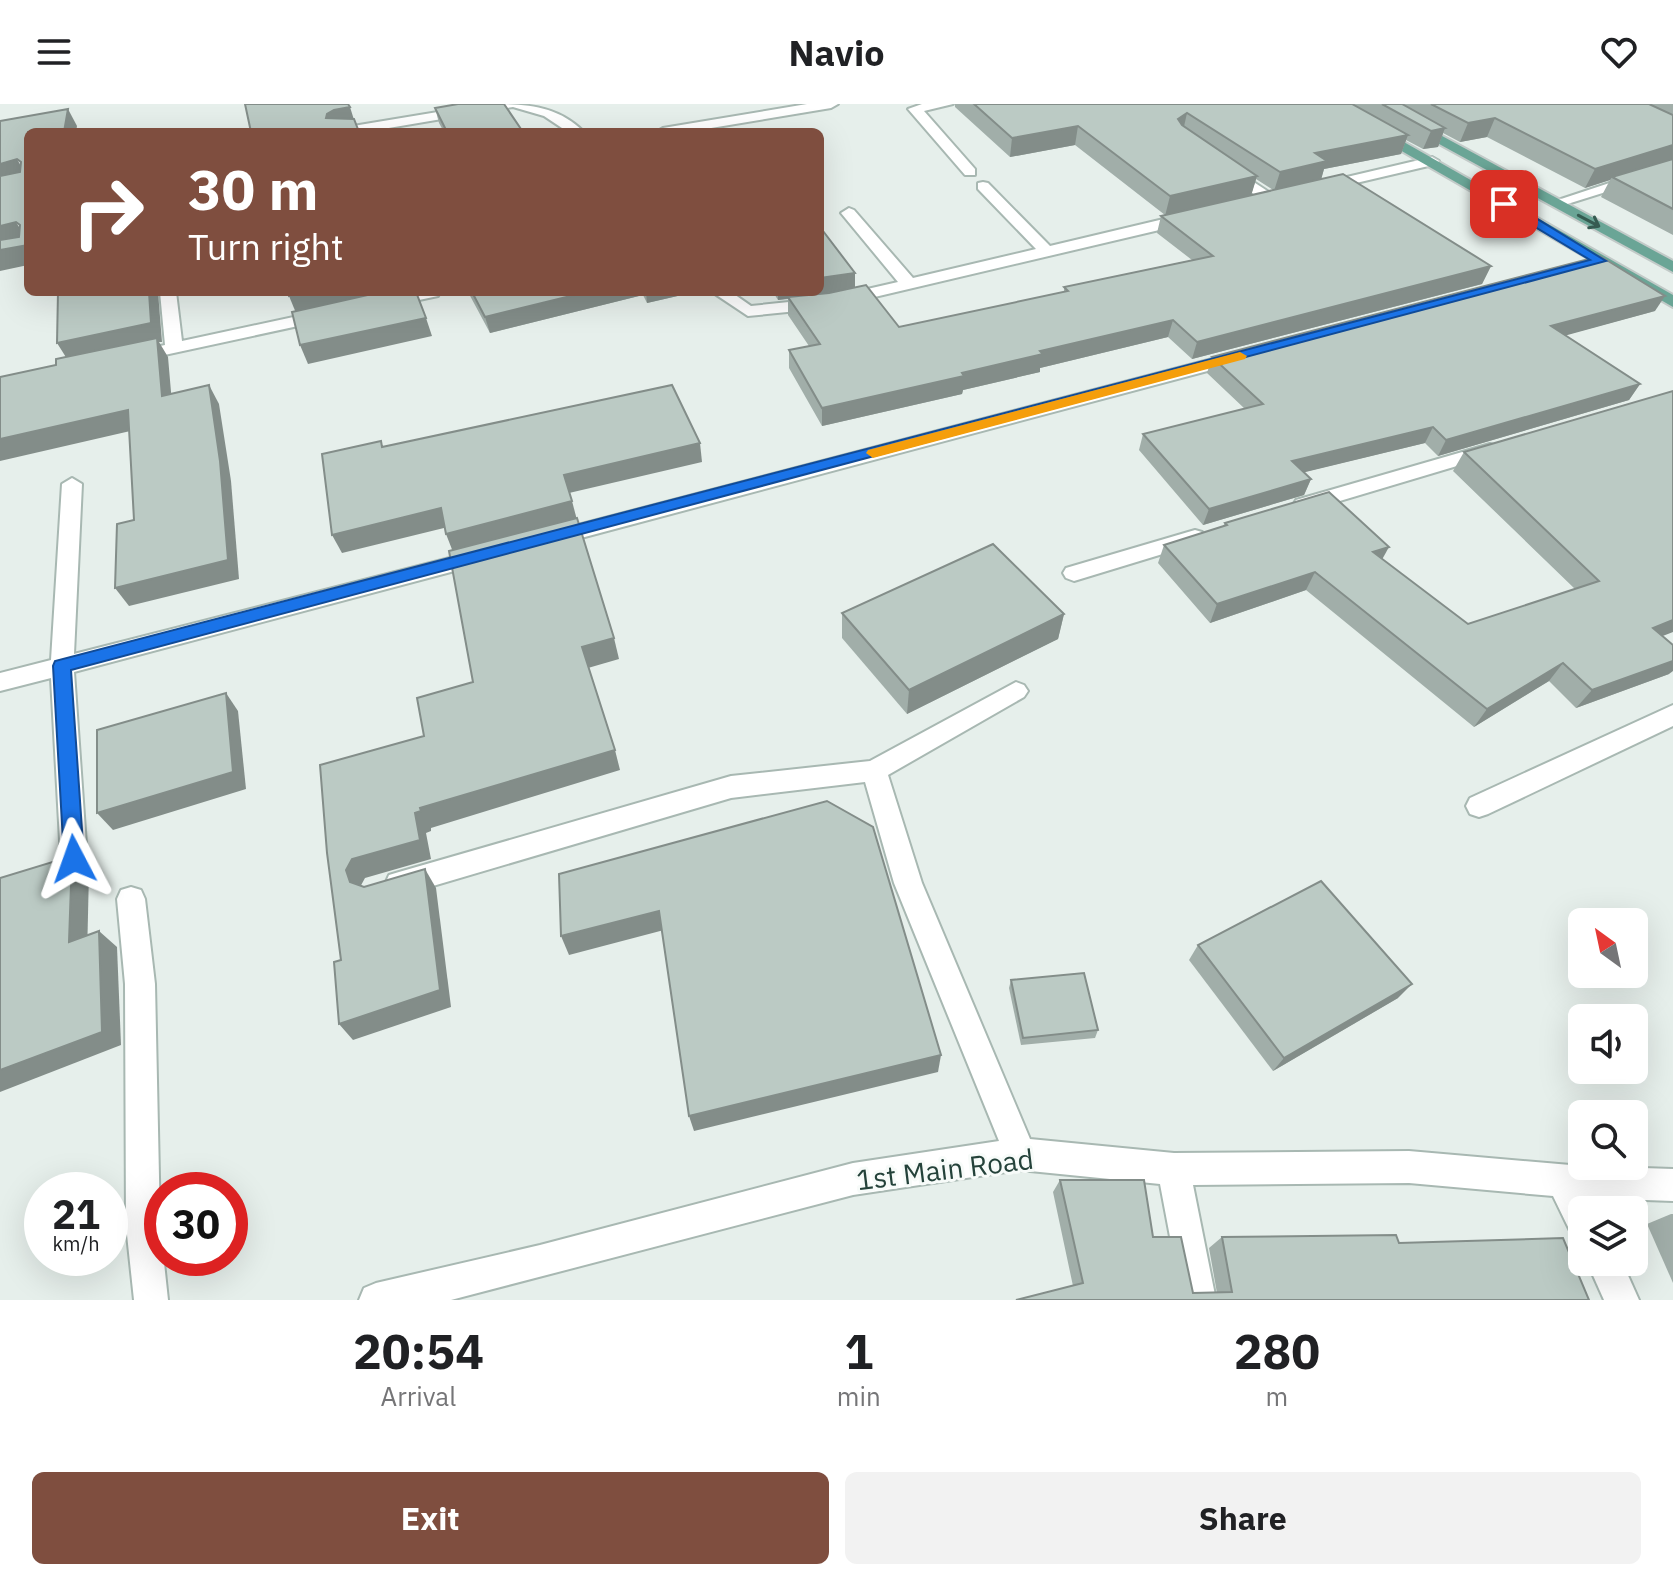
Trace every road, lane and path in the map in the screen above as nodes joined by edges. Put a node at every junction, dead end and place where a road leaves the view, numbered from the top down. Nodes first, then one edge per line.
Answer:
1 (510, 104) edge
2 (516, 104) edge
3 (831, 104) edge
4 (946, 104) edge
5 (1327, 104) edge
6 (1373, 104) edge
7 (365, 128) edge
8 (571, 128) edge
9 (687, 128) edge
10 (1208, 156) edge
11 (1432, 161) junction
12 (1673, 166) edge
13 (970, 172) dead end
14 (983, 186) dead end
15 (1556, 203) junction
16 (849, 213) dead end
17 (1210, 213) edge
18 (1046, 251) junction
19 (1600, 261) junction
20 (1673, 267) edge
21 (1570, 269) edge
22 (909, 284) junction
23 (168, 296) edge
24 (413, 296) edge
25 (726, 296) edge
26 (1673, 302) edge
27 (371, 305) edge
28 (341, 312) edge
29 (174, 348) junction
30 (1264, 350) edge
31 (121, 360) edge
32 (1508, 445) edge
33 (72, 484) dead end
34 (1284, 511) edge
35 (1209, 533) edge
36 (531, 544) edge
37 (500, 552) edge
38 (1074, 573) dead end
39 (62, 666) junction
40 (0, 682) edge
41 (1016, 691) dead end
42 (1673, 715) edge
43 (874, 771) junction
44 (1479, 806) dead end
45 (74, 859) edge
46 (376, 890) edge
47 (131, 899) dead end
48 (1020, 1154) junction
49 (1174, 1169) junction
50 (1563, 1180) junction
51 (1673, 1185) edge
52 (1571, 1196) edge
53 (1611, 1276) edge
54 (151, 1300) edge
55 (376, 1300) edge
56 (1199, 1300) edge
57 (1622, 1300) edge

1 - 7 street
2 - 8 street
3 - 9 street
4 - 13 street
5 - 11 main road
6 - 15 main road
10 - 11 street
11 - 19 main road
12 - 15 street
14 - 18 street
15 -> 20 main road
16 - 22 street
17 - 18 street
18 - 22 street
19 - 21 street
19 - 26 main road
22 - 25 street
23 - 29 street
24 - 27 street
28 - 29 street
29 - 31 street
30 - 36 street
32 - 34 street
33 - 39 street
35 - 38 street
37 - 39 street
39 - 40 street
39 - 45 street
41 - 43 street
42 - 44 street
43 - 46 street
43 - 48 street
47 - 54 street
48 - 49 street, 1st Main Road
48 - 55 street, 1st Main Road
49 - 50 street, 1st Main Road
49 - 56 street
50 - 51 street, 1st Main Road
50 - 52 street
53 - 57 street

